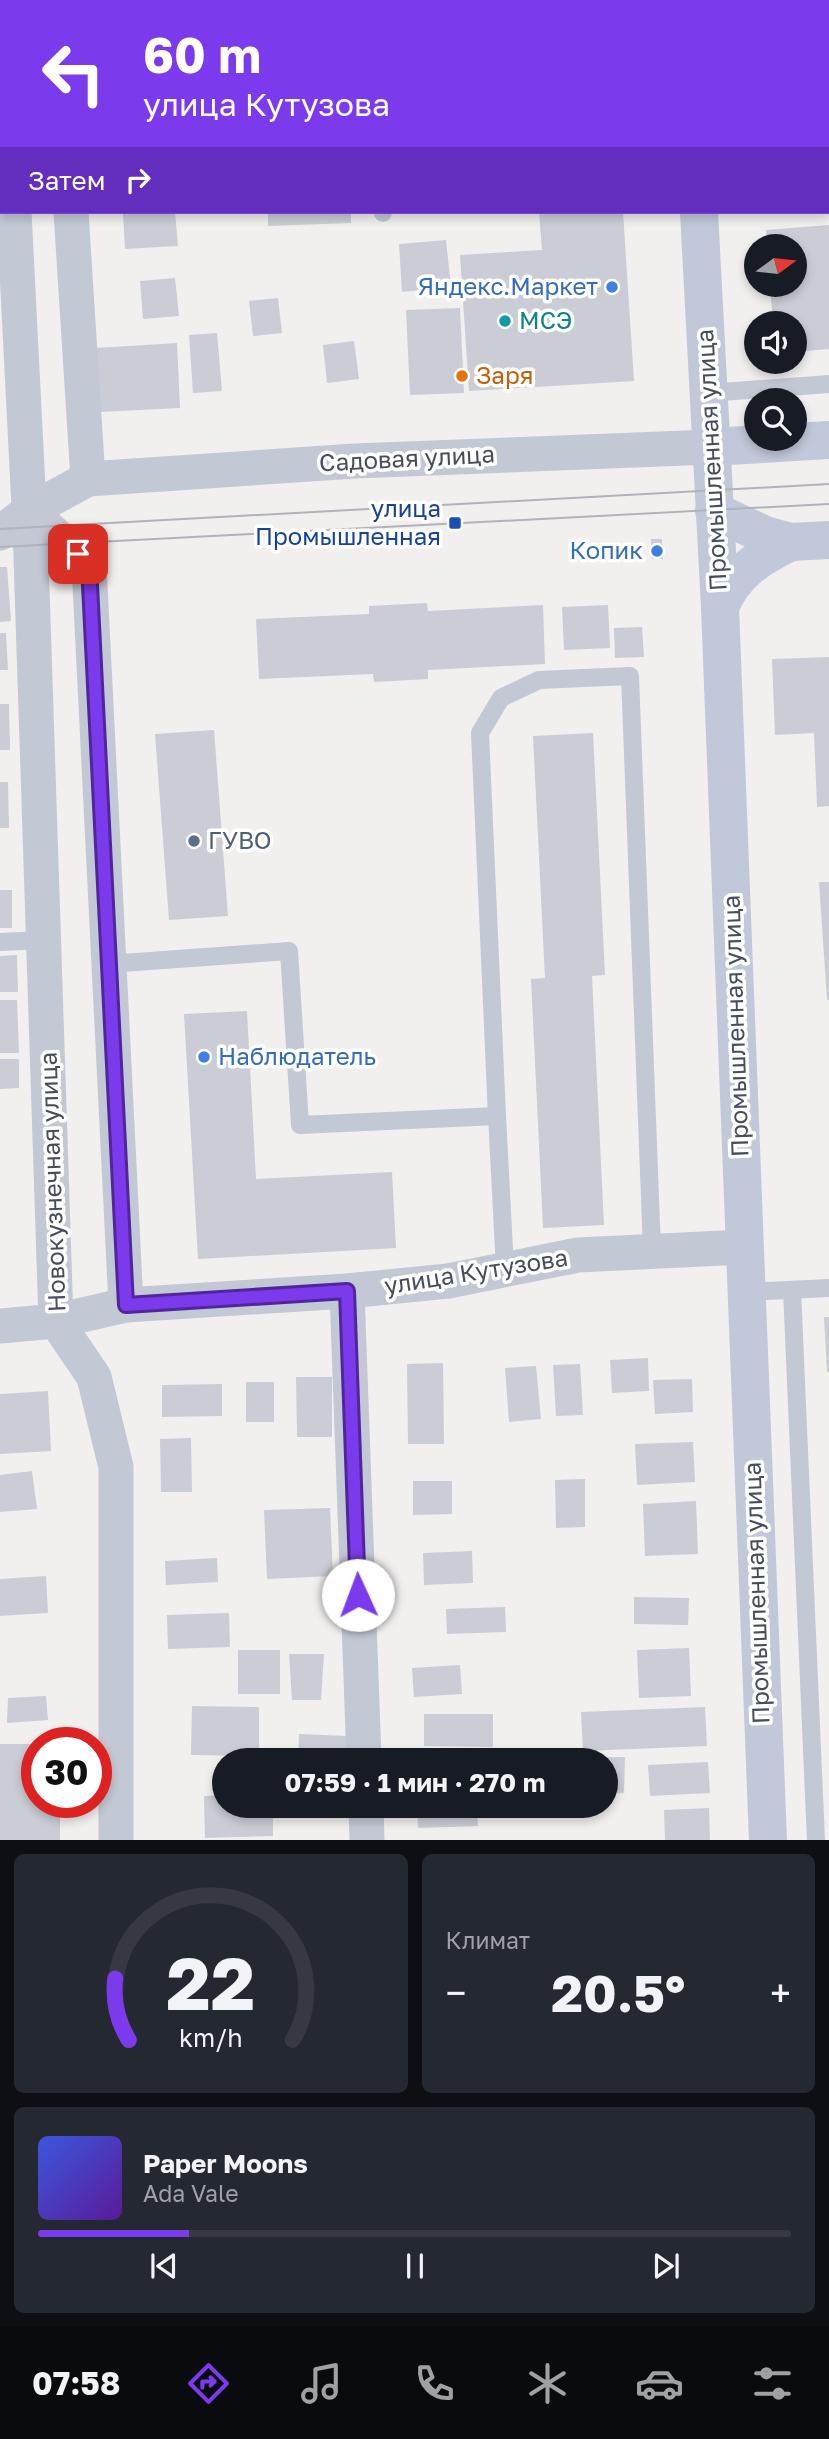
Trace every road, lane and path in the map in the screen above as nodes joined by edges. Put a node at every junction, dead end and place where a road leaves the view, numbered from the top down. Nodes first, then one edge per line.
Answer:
1 (13, 214) edge
2 (71, 214) edge
3 (699, 214) edge
4 (829, 384) edge
5 (708, 393) junction
6 (829, 440) edge
7 (711, 447) junction
8 (88, 479) junction
9 (29, 511) junction
10 (714, 511) junction
11 (0, 533) edge
12 (829, 540) edge
13 (790, 542) junction
14 (720, 607) junction
15 (44, 940) junction
16 (0, 942) edge
17 (108, 964) junction
18 (498, 1116) junction
19 (744, 1247) junction
20 (652, 1250) junction
21 (505, 1269) junction
22 (829, 1288) edge
23 (792, 1290) junction
24 (347, 1291) junction
25 (745, 1292) junction
26 (126, 1305) junction
27 (56, 1321) junction
28 (0, 1326) edge
29 (364, 1748) edge
30 (366, 1818) edge
31 (116, 1840) edge
32 (367, 1840) edge
33 (768, 1840) edge
34 (816, 1840) edge

1 - 9 street, Новокузнечная улица
2 - 8 street
3 - 5 main road, Промышленная улица
4 - 5 lane
5 - 7 main road, Промышленная улица
6 - 7 main road, Садовая улица
7 - 8 street, Садовая улица
7 - 10 main road, Промышленная улица
8 - 9 street, Садовая улица
9 - 11 street, Садовая улица
9 - 15 street, Новокузнечная улица
9 - 17 street
10 - 13 main road
10 - 14 main road, Промышленная улица
12 - 13 main road
13 - 14 main road
14 - 19 main road, Промышленная улица
15 - 16 lane
15 - 27 street, Новокузнечная улица
17 - 18 lane
17 - 26 street
18 - 20 lane
18 - 21 lane
19 - 20 street, улица Кутузова
19 - 25 main road, Промышленная улица
20 - 21 street, улица Кутузова
21 - 24 street, улица Кутузова
22 - 23 lane
23 - 25 lane
23 - 34 lane
24 - 26 street, улица Кутузова
24 - 29 street
25 - 33 main road, Промышленная улица
26 - 27 street, улица Кутузова
27 - 28 street, улица Кутузова
27 - 31 street, Новокузнечная улица
30 - 32 street

